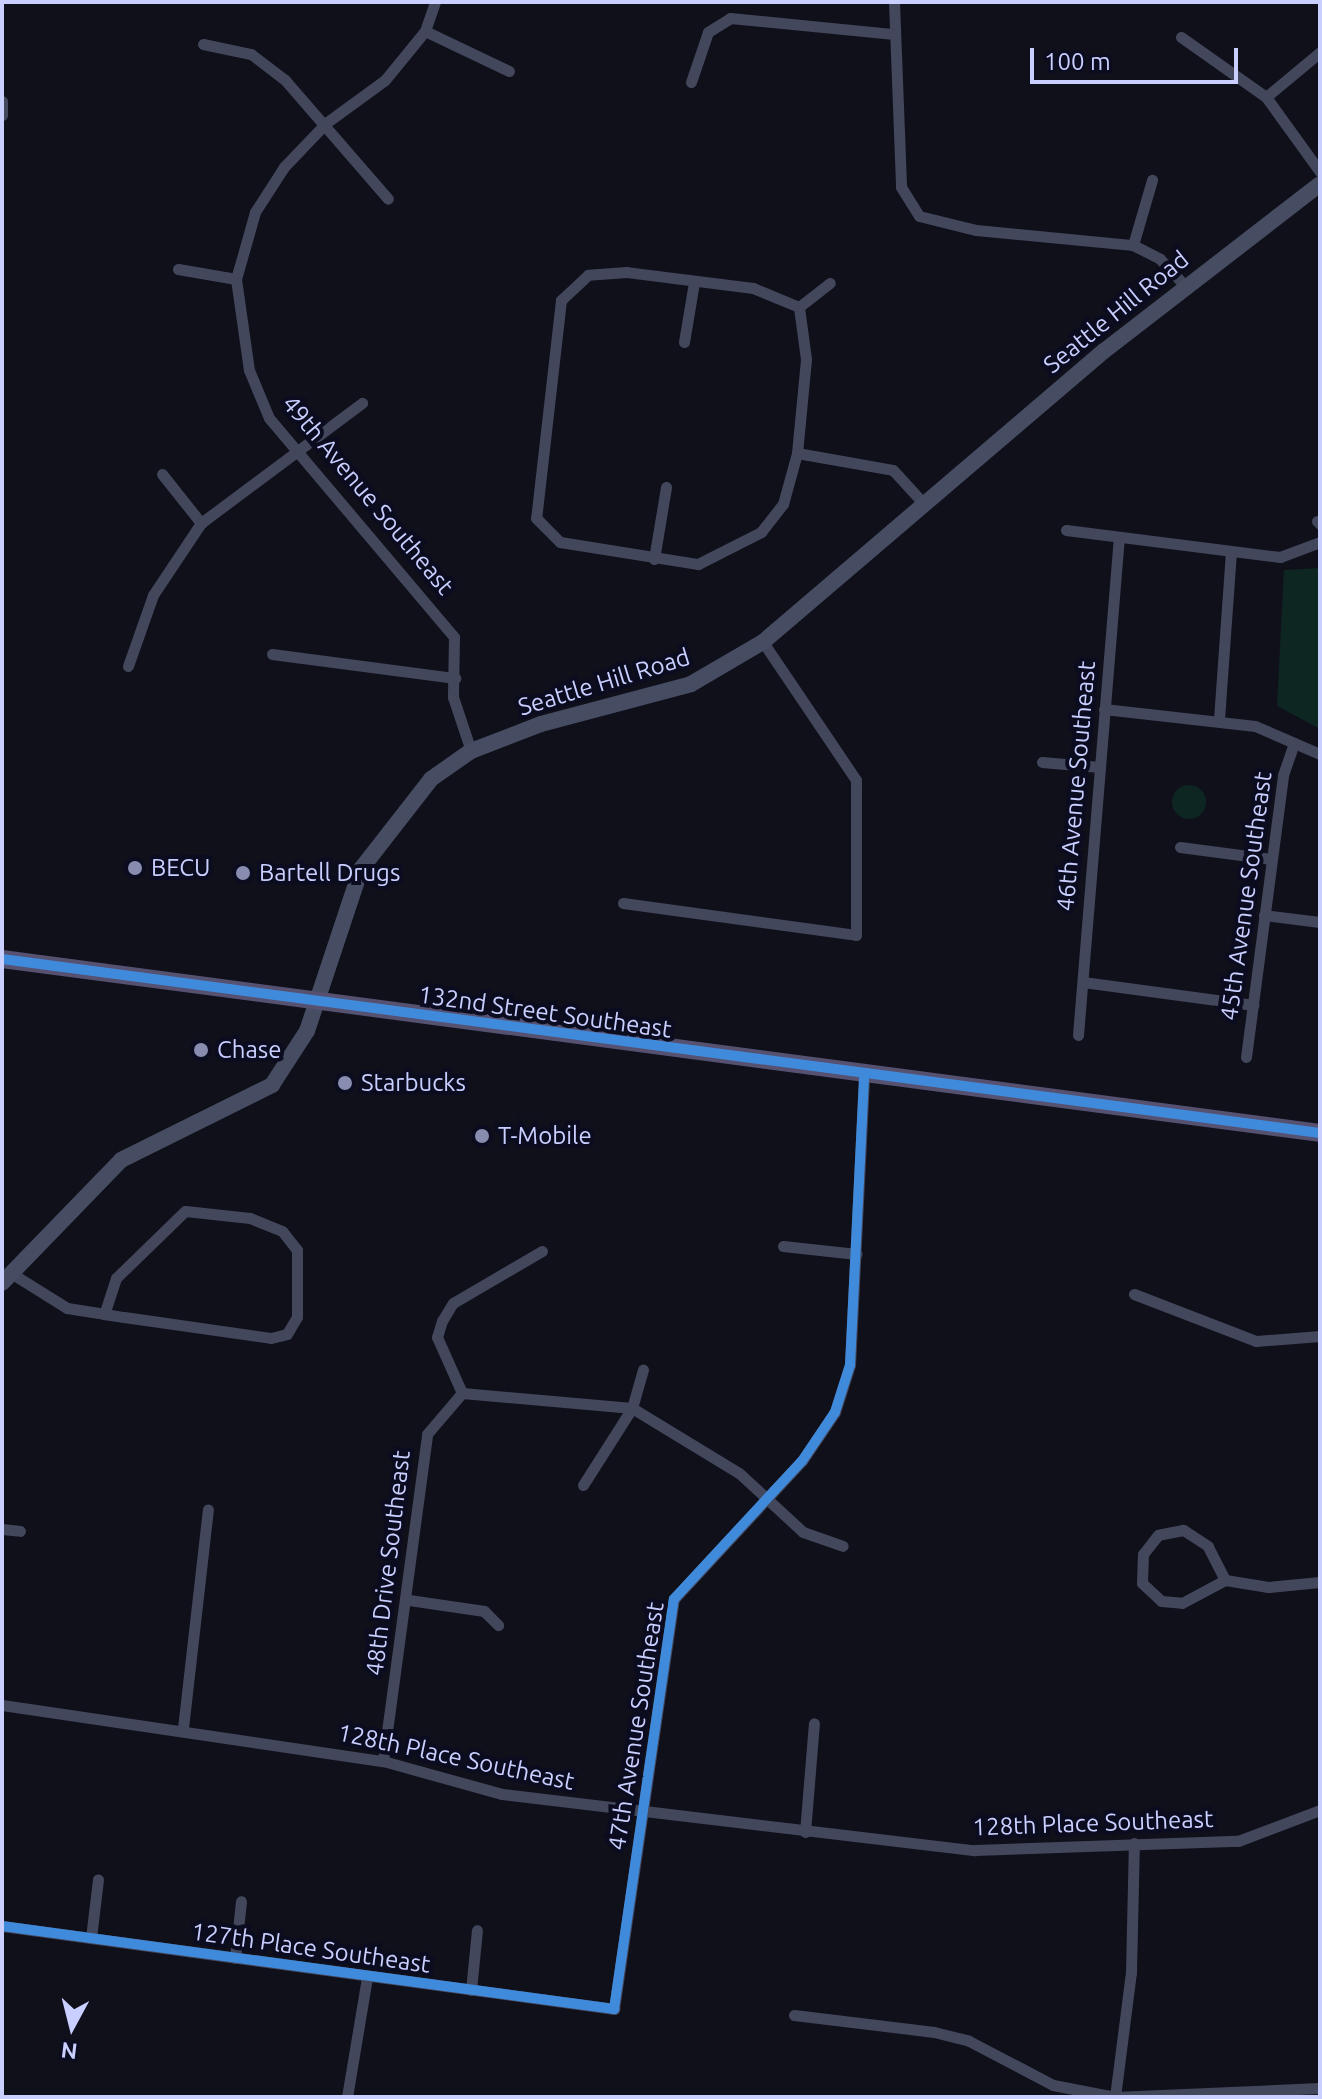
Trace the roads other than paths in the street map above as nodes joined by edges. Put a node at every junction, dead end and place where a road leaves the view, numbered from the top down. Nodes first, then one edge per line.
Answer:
1 (435, 2) edge
2 (894, 2) edge
3 (425, 31) junction
4 (894, 34) junction
5 (1181, 37) dead end
6 (203, 44) dead end
7 (1320, 52) edge
8 (509, 71) dead end
9 (691, 82) dead end
10 (1266, 97) junction
11 (2, 101) edge
12 (2, 115) edge
13 (326, 123) junction
14 (1320, 172) edge
15 (1152, 180) dead end
16 (1320, 184) edge
17 (388, 199) dead end
18 (1133, 245) junction
19 (178, 269) dead end
20 (236, 279) junction
21 (694, 282) junction
22 (830, 283) dead end
23 (1185, 286) junction
24 (799, 307) junction
25 (684, 342) dead end
26 (362, 403) dead end
27 (293, 448) junction
28 (797, 453) junction
29 (162, 474) dead end
30 (666, 487) dead end
31 (924, 504) junction
32 (201, 523) junction
33 (1066, 530) dead end
34 (1119, 540) junction
35 (1320, 542) edge
36 (1231, 553) junction
37 (654, 559) junction
38 (763, 642) junction
39 (272, 654) dead end
40 (128, 666) dead end
41 (455, 678) junction
42 (1104, 709) junction
43 (1219, 719) junction
44 (1294, 743) junction
45 (471, 751) junction
46 (1320, 754) edge
47 (1042, 762) dead end
48 (1100, 767) junction
49 (1180, 847) dead end
50 (1271, 859) junction
51 (623, 903) dead end
52 (1264, 915) junction
53 (1320, 922) edge
54 (2, 959) edge
55 (1083, 982) junction
56 (319, 1000) junction
57 (1253, 1005) junction
58 (1078, 1035) dead end
59 (1246, 1057) dead end
60 (864, 1078) junction
61 (1320, 1133) edge
62 (783, 1246) dead end
63 (542, 1251) dead end
64 (857, 1254) junction
65 (7, 1278) edge
66 (1134, 1294) dead end
67 (104, 1314) junction
68 (1320, 1336) edge
69 (643, 1370) dead end
70 (462, 1393) junction
71 (632, 1408) junction
72 (583, 1485) dead end
73 (766, 1496) junction
74 (208, 1509) dead end
75 (2, 1529) edge
76 (20, 1531) dead end
77 (843, 1546) dead end
78 (1225, 1580) junction
79 (1320, 1582) edge
80 (409, 1600) junction
81 (498, 1625) dead end
82 (2, 1705) edge
83 (814, 1723) dead end
84 (183, 1728) junction
85 (383, 1761) junction
86 (1320, 1810) edge
87 (641, 1814) junction
88 (805, 1832) junction
89 (1134, 1843) junction
90 (98, 1879) dead end
91 (241, 1901) dead end
92 (2, 1926) edge
93 (477, 1930) dead end
94 (91, 1938) junction
95 (235, 1958) junction
96 (367, 1977) junction
97 (471, 1990) junction
98 (614, 2009) joint
99 (794, 2015) dead end
100 (1320, 2088) edge
101 (347, 2097) edge
102 (1115, 2097) edge

1 - 3 street, 49th Avenue Southeast
2 - 4 street
3 - 8 street
3 - 13 street, 49th Avenue Southeast
4 - 9 street
4 - 18 street
5 - 10 street
6 - 13 street
7 - 10 street
10 - 14 street
11 - 12 street
13 - 17 street
13 - 20 street, 49th Avenue Southeast
15 - 18 street
16 - 23 main road, Seattle Hill Road
18 - 23 street
19 - 20 street
20 - 27 street, 49th Avenue Southeast
21 - 24 street
21 - 25 street
21 - 37 street
22 - 24 street
23 - 31 main road, Seattle Hill Road
24 - 28 street
26 - 27 street
27 - 32 street
27 - 41 street, 49th Avenue Southeast
28 - 31 street
28 - 37 street
29 - 32 street
30 - 37 street
31 - 38 main road, Seattle Hill Road
32 - 40 street
33 - 34 street
34 - 36 street
34 - 42 street, 46th Avenue Southeast
35 - 36 street
36 - 43 street
38 - 45 main road, Seattle Hill Road
38 - 51 street
39 - 41 street
41 - 45 street, 49th Avenue Southeast
42 - 43 street
42 - 48 street, 46th Avenue Southeast
43 - 44 street
44 - 46 street
44 - 50 street, 45th Avenue Southeast
45 - 56 main road, Seattle Hill Road
47 - 48 street
48 - 55 street, 46th Avenue Southeast
49 - 50 street
50 - 52 street, 45th Avenue Southeast
52 - 53 street
52 - 57 street, 45th Avenue Southeast
54 - 56 main road, 132nd Street Southeast
55 - 57 street
55 - 58 street, 46th Avenue Southeast
56 - 60 main road, 132nd Street Southeast
56 - 65 main road, Seattle Hill Road
57 - 59 street, 45th Avenue Southeast
60 - 61 main road, 132nd Street Southeast
60 - 64 street, 47th Avenue Southeast
62 - 64 street
63 - 70 street
64 - 73 street, 47th Avenue Southeast
65 - 67 street
66 - 68 street
67 - 67 street
69 - 71 street
70 - 71 street
70 - 80 street, 48th Drive Southeast
71 - 72 street
71 - 73 street
73 - 77 street
73 - 87 street, 47th Avenue Southeast
74 - 84 street
75 - 76 street
78 - 78 street
78 - 79 street
80 - 81 street
80 - 85 street, 48th Drive Southeast
82 - 84 street, 128th Place Southeast
83 - 88 street
84 - 85 street, 128th Place Southeast
85 - 87 street, 128th Place Southeast
86 - 89 street, 128th Place Southeast
87 - 88 street, 128th Place Southeast
87 - 98 street, 47th Avenue Southeast
88 - 89 street, 128th Place Southeast
89 - 102 street
90 - 94 street
91 - 95 street
92 - 94 street, 127th Place Southeast
93 - 97 street
94 - 95 street, 127th Place Southeast
95 - 96 street, 127th Place Southeast
96 - 97 street, 127th Place Southeast
96 - 101 street
97 - 98 street, 127th Place Southeast
99 - 102 street
100 - 102 street

